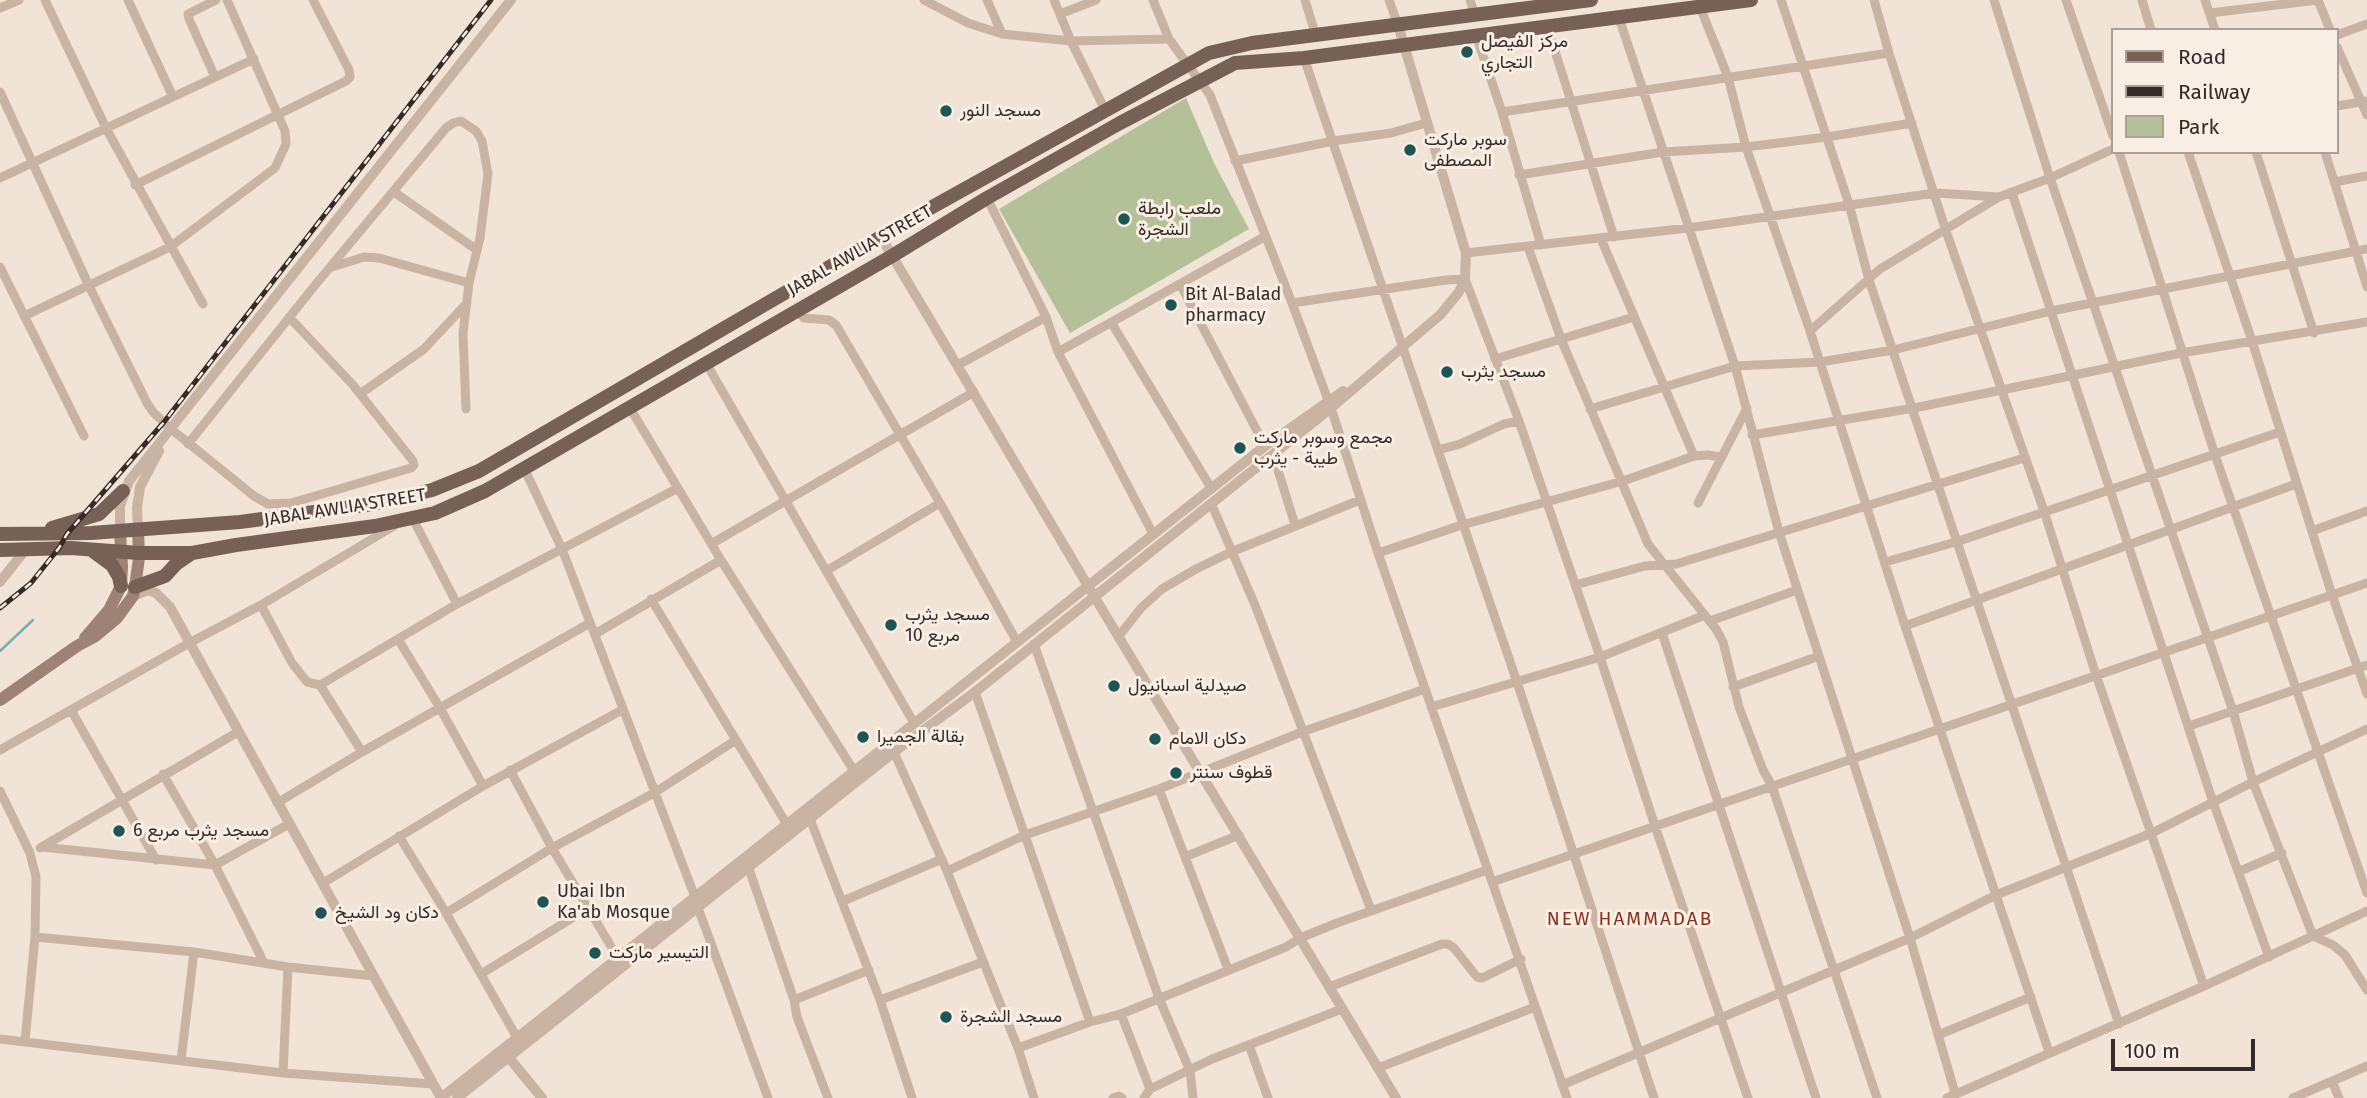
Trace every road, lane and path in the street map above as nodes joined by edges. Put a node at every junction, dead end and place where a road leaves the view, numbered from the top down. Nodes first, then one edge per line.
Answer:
1 (19, 0) edge
2 (45, 0) edge
3 (128, 0) edge
4 (216, 0) edge
5 (228, 0) edge
6 (313, 0) edge
7 (511, 0) edge
8 (924, 0) edge
9 (987, 0) edge
10 (1055, 0) edge
11 (1096, 0) edge
12 (1153, 0) edge
13 (1305, 0) edge
14 (1390, 0) edge
15 (1470, 0) edge
16 (1591, 0) edge
17 (1751, 0) edge
18 (1781, 0) edge
19 (1874, 0) edge
20 (1994, 0) edge
21 (2066, 0) edge
22 (2142, 0) edge
23 (2205, 0) edge
24 (2318, 0) edge
25 (1548, 2) edge
26 (1700, 7) junction
27 (0, 8) edge
28 (2210, 13) junction
29 (1060, 14) junction
30 (1475, 15) junction
31 (1619, 18) junction
32 (2367, 24) edge
33 (1398, 25) junction
34 (1547, 26) junction
35 (2150, 28) edge
36 (2214, 28) edge
37 (2329, 28) edge
38 (1002, 34) junction
39 (1476, 35) junction
40 (2339, 35) edge
41 (1316, 36) junction
42 (1169, 39) junction
43 (1071, 41) junction
44 (1403, 46) junction
45 (2339, 51) edge
46 (1889, 53) junction
47 (1304, 58) junction
48 (254, 59) junction
49 (1186, 65) junction
50 (1804, 66) junction
51 (215, 77) junction
52 (1728, 77) junction
53 (1201, 80) junction
54 (1642, 90) junction
55 (0, 92) edge
56 (173, 97) junction
57 (1571, 101) junction
58 (2364, 101) edge
59 (2339, 106) edge
60 (1105, 110) junction
61 (1502, 112) junction
62 (279, 113) junction
63 (2367, 115) edge
64 (1426, 123) junction
65 (1912, 123) junction
66 (107, 130) junction
67 (2112, 133) edge
68 (1827, 137) junction
69 (1333, 141) junction
70 (1746, 146) junction
71 (2112, 149) edge
72 (1664, 152) junction
73 (2120, 154) edge
74 (2189, 154) edge
75 (2257, 154) edge
76 (2326, 154) edge
77 (1235, 161) junction
78 (33, 163) junction
79 (1592, 163) junction
80 (1520, 175) junction
81 (2367, 176) edge
82 (0, 178) edge
83 (2050, 178) junction
84 (2334, 182) junction
85 (135, 185) junction
86 (394, 192) junction
87 (1935, 193) junction
88 (2012, 193) junction
89 (1999, 197) junction
90 (987, 198) junction
91 (1849, 204) junction
92 (1770, 215) junction
93 (1688, 228) junction
94 (1946, 230) junction
95 (881, 237) junction
96 (1265, 237) junction
97 (1615, 237) junction
98 (1601, 239) junction
99 (1541, 246) junction
100 (170, 247) junction
101 (1528, 247) junction
102 (2367, 249) edge
103 (477, 250) junction
104 (2357, 251) junction
105 (1466, 253) junction
106 (891, 256) junction
107 (2291, 263) junction
108 (0, 267) edge
109 (329, 269) junction
110 (2228, 276) junction
111 (1465, 279) junction
112 (1870, 280) junction
113 (469, 283) junction
114 (1180, 284) junction
115 (89, 286) junction
116 (2367, 287) edge
117 (1382, 289) junction
118 (2161, 289) junction
119 (467, 303) junction
120 (1292, 303) junction
121 (2092, 303) junction
122 (203, 304) dead end
123 (797, 310) junction
124 (2051, 311) junction
125 (24, 316) junction
126 (289, 317) junction
127 (1046, 317) junction
128 (1634, 317) junction
129 (1111, 322) junction
130 (2367, 322) edge
131 (1981, 329) junction
132 (1810, 331) junction
133 (2314, 332) junction
134 (1561, 339) junction
135 (2252, 341) junction
136 (1402, 346) junction
137 (1893, 349) junction
138 (1058, 352) junction
139 (2181, 353) junction
140 (1495, 359) junction
141 (1820, 362) junction
142 (706, 363) junction
143 (958, 365) junction
144 (1735, 366) junction
145 (2115, 366) junction
146 (2072, 376) junction
147 (1663, 386) junction
148 (2002, 390) junction
149 (974, 392) junction
150 (360, 394) junction
151 (1329, 404) junction
152 (630, 408) junction
153 (1747, 408) junction
154 (1914, 408) junction
155 (466, 409) dead end
156 (1590, 409) junction
157 (1519, 421) junction
158 (1838, 421) junction
159 (170, 431) junction
160 (2280, 432) junction
161 (901, 435) junction
162 (1752, 435) junction
163 (84, 436) dead end
164 (188, 444) junction
165 (1269, 450) junction
166 (1438, 450) junction
167 (2215, 455) junction
168 (1694, 456) junction
169 (1722, 457) junction
170 (2024, 458) junction
171 (524, 468) junction
172 (2153, 474) junction
173 (1623, 481) junction
174 (1938, 484) junction
175 (2296, 484) junction
176 (678, 488) junction
177 (1211, 488) junction
178 (2109, 489) junction
179 (123, 491) junction
180 (1360, 500) junction
181 (786, 502) junction
182 (1546, 502) junction
183 (940, 503) junction
184 (1211, 503) junction
185 (1698, 503) dead end
186 (1866, 507) junction
187 (2233, 507) junction
188 (2044, 511) junction
189 (2367, 511) edge
190 (409, 519) junction
191 (1295, 525) junction
192 (1462, 525) junction
193 (138, 529) junction
194 (120, 530) junction
195 (2172, 530) junction
196 (2312, 531) junction
197 (1779, 532) junction
198 (16, 533) junction
199 (0, 534) edge
200 (1153, 534) junction
201 (1956, 542) junction
202 (711, 544) junction
203 (2129, 545) junction
204 (89, 548) junction
205 (26, 549) junction
206 (562, 549) junction
207 (0, 550) edge
208 (121, 552) junction
209 (1231, 552) junction
210 (139, 553) junction
211 (192, 553) junction
212 (1378, 553) junction
213 (721, 560) junction
214 (1885, 562) junction
215 (1664, 566) junction
216 (2063, 569) junction
217 (826, 571) junction
218 (0, 582) edge
219 (2367, 583) edge
220 (1575, 584) junction
221 (130, 590) junction
222 (1797, 590) junction
223 (1091, 591) junction
224 (2332, 595) junction
225 (650, 599) junction
226 (1977, 602) junction
227 (457, 604) junction
228 (261, 605) junction
229 (2271, 615) junction
230 (1707, 618) junction
231 (590, 623) junction
232 (1905, 626) junction
233 (1662, 633) junction
234 (595, 634) junction
235 (1119, 636) junction
236 (2208, 637) junction
237 (398, 639) junction
238 (191, 642) junction
239 (1017, 642) junction
240 (1034, 644) junction
241 (2163, 653) junction
242 (1819, 656) junction
243 (1600, 657) junction
244 (2363, 666) edge
245 (2096, 675) junction
246 (1517, 682) junction
247 (320, 685) junction
248 (1733, 687) junction
249 (1425, 689) junction
250 (2295, 689) junction
251 (975, 692) junction
252 (2367, 694) edge
253 (0, 700) edge
254 (2012, 705) junction
255 (1431, 707) junction
256 (440, 708) junction
257 (622, 709) junction
258 (71, 710) junction
259 (2233, 711) junction
260 (914, 723) junction
261 (2189, 726) junction
262 (2367, 729) edge
263 (1940, 730) junction
264 (238, 732) junction
265 (1302, 732) junction
266 (736, 740) junction
267 (0, 750) edge
268 (362, 752) junction
269 (894, 752) junction
270 (2316, 752) junction
271 (1852, 760) junction
272 (510, 770) junction
273 (854, 771) junction
274 (1202, 772) junction
275 (163, 774) junction
276 (2253, 782) junction
277 (483, 786) junction
278 (1772, 786) junction
279 (1159, 789) junction
280 (0, 791) edge
281 (653, 793) junction
282 (123, 799) junction
283 (2213, 802) junction
284 (277, 803) junction
285 (1719, 805) junction
286 (1094, 811) junction
287 (810, 819) junction
288 (786, 823) junction
289 (289, 824) junction
290 (1655, 826) junction
291 (2152, 832) junction
292 (1025, 835) junction
293 (1238, 835) junction
294 (399, 836) junction
295 (42, 847) junction
296 (552, 848) junction
297 (30, 852) junction
298 (1574, 853) junction
299 (2281, 853) junction
300 (1187, 856) junction
301 (942, 859) junction
302 (156, 860) junction
303 (215, 864) junction
304 (2065, 867) junction
305 (749, 869) junction
306 (1487, 870) junction
307 (947, 871) junction
308 (2238, 872) junction
309 (1492, 882) junction
310 (323, 883) junction
311 (2367, 893) edge
312 (1996, 895) junction
313 (843, 901) junction
314 (696, 903) junction
315 (587, 908) junction
316 (1371, 910) junction
317 (2367, 911) edge
318 (446, 912) junction
319 (2313, 936) junction
320 (35, 937) junction
321 (1300, 938) junction
322 (1910, 938) junction
323 (194, 952) junction
324 (2269, 957) junction
325 (618, 958) junction
326 (1521, 960) junction
327 (264, 962) junction
328 (983, 962) junction
329 (288, 967) junction
330 (1228, 969) junction
331 (1835, 969) junction
332 (869, 970) junction
333 (481, 974) junction
334 (374, 976) junction
335 (1329, 986) junction
336 (2204, 986) junction
337 (2367, 990) edge
338 (1780, 992) junction
339 (2031, 997) junction
340 (1159, 999) junction
341 (794, 1000) junction
342 (880, 1000) junction
343 (1535, 1007) junction
344 (1342, 1009) junction
345 (1121, 1014) junction
346 (1720, 1018) junction
347 (1090, 1021) junction
348 (2119, 1024) junction
349 (1938, 1035) junction
350 (0, 1039) edge
351 (24, 1041) junction
352 (520, 1042) junction
353 (1249, 1045) junction
354 (1018, 1048) junction
355 (2049, 1052) junction
356 (505, 1053) junction
357 (1640, 1053) junction
358 (181, 1060) junction
359 (2367, 1066) edge
360 (1378, 1068) junction
361 (1190, 1071) junction
362 (283, 1073) junction
363 (2332, 1081) junction
364 (433, 1084) junction
365 (1562, 1085) junction
366 (1150, 1090) junction
367 (1951, 1096) edge
368 (441, 1098) edge
369 (457, 1098) edge
370 (542, 1098) edge
371 (768, 1098) edge
372 (828, 1098) edge
373 (912, 1098) edge
374 (1034, 1098) edge
375 (1113, 1098) edge
376 (1122, 1098) edge
377 (1144, 1098) edge
378 (1193, 1098) edge
379 (1268, 1098) edge
380 (1396, 1098) edge
381 (1567, 1098) edge
382 (1654, 1098) edge
383 (1748, 1098) edge
384 (1816, 1098) edge
385 (1877, 1098) edge
386 (2293, 1098) edge
387 (2339, 1098) edge

1 - 27 street
2 - 66 street
3 - 56 street
4 - 51 street
5 - 48 street
6 - 62 street
7 - 159 street
8 - 38 street
9 - 38 street
10 - 29 street
11 - 29 street
12 - 42 street
13 - 41 street
14 - 33 street
15 - 30 street
16 - 25 main road, JABAL AWLIA STREET
17 - 26 main road, JABAL AWLIA STREET
18 - 50 street
19 - 46 street
20 - 83 street
21 - 67 street
22 - 35 street
23 - 28 street
24 - 28 street
24 - 37 street
25 - 30 main road, JABAL AWLIA STREET
26 - 31 main road, JABAL AWLIA STREET
26 - 52 street
28 - 36 street
29 - 43 street
30 - 33 main road, JABAL AWLIA STREET
31 - 34 main road, JABAL AWLIA STREET
31 - 54 street
32 - 40 street
33 - 41 main road, JABAL AWLIA STREET
33 - 44 street
34 - 39 main road, JABAL AWLIA STREET
34 - 57 street
38 - 43 street
39 - 44 main road, JABAL AWLIA STREET
39 - 61 street
41 - 49 main road, JABAL AWLIA STREET
42 - 43 street
42 - 49 street
43 - 60 street
44 - 47 main road, JABAL AWLIA STREET
44 - 64 street
45 - 58 street
46 - 50 street
46 - 65 street
47 - 53 main road, JABAL AWLIA STREET
47 - 69 street
48 - 51 street
48 - 62 street
49 - 53 street
49 - 60 main road, JABAL AWLIA STREET
50 - 52 street
50 - 68 street
51 - 56 street
52 - 54 street
52 - 70 street
53 - 77 street
53 - 90 main road, JABAL AWLIA STREET
54 - 57 street
54 - 72 street
55 - 78 street
56 - 66 street
57 - 61 street
57 - 79 street
58 - 59 street
58 - 63 street
60 - 95 main road, JABAL AWLIA STREET
61 - 80 street
62 - 85 street
62 - 100 street
64 - 69 street
64 - 105 street
65 - 68 street
65 - 87 street
66 - 78 street
66 - 85 street
68 - 70 street
68 - 91 street
69 - 77 street
69 - 117 street
70 - 72 street
70 - 92 street
71 - 83 street
72 - 79 street
72 - 93 street
73 - 118 street
74 - 110 street
75 - 107 street
76 - 84 street
77 - 96 street
78 - 82 street
78 - 115 street
79 - 80 street
79 - 97 street
80 - 99 street
81 - 84 street
83 - 88 street
83 - 121 street
84 - 104 street
85 - 100 street
86 - 103 street
86 - 103 street
86 - 109 street
87 - 89 street
87 - 91 street
87 - 94 street
88 - 89 street
88 - 124 street
89 - 94 street
90 - 106 main road, JABAL AWLIA STREET
90 - 127 street
91 - 92 street
91 - 112 street
92 - 93 street
92 - 132 street
93 - 97 street
93 - 144 street
94 - 112 street
94 - 131 street
95 - 106 street
95 - 193 main road, JABAL AWLIA STREET
96 - 114 street
96 - 120 street
97 - 98 street
98 - 99 street
98 - 128 street
99 - 101 street
100 - 115 street
100 - 122 street
101 - 105 street
101 - 134 street
102 - 104 street
103 - 113 street
104 - 107 street
104 - 116 street
105 - 111 street
106 - 123 main road, JABAL AWLIA STREET
106 - 143 street
107 - 110 street
107 - 133 street
108 - 125 street
109 - 113 street
109 - 126 street
110 - 118 street
110 - 135 street
111 - 117 street
111 - 136 street
111 - 140 street
112 - 132 street
112 - 137 street
113 - 119 street
114 - 129 street
114 - 165 street
115 - 125 street
115 - 159 street
117 - 120 street
117 - 136 street
118 - 121 street
118 - 139 street
119 - 150 street
119 - 155 street
120 - 151 street
121 - 124 street
121 - 145 street
123 - 142 main road, JABAL AWLIA STREET
123 - 161 street
124 - 131 street
124 - 146 street
125 - 163 street
126 - 150 street
126 - 164 street
127 - 138 street
127 - 143 street
128 - 134 street
128 - 147 street
129 - 138 street
129 - 177 street
130 - 133 street
131 - 137 street
131 - 148 street
132 - 141 street
133 - 135 street
134 - 140 street
134 - 156 street
135 - 139 street
135 - 160 street
136 - 151 street
136 - 166 street
137 - 141 street
137 - 154 street
138 - 200 street
139 - 145 street
139 - 167 street
140 - 157 street
141 - 144 street
141 - 158 street
142 - 152 main road, JABAL AWLIA STREET
142 - 181 street
143 - 149 street
144 - 147 street
144 - 153 street
145 - 146 street
145 - 172 street
146 - 148 street
146 - 178 street
147 - 156 street
147 - 168 street
148 - 154 street
148 - 170 street
149 - 161 street
149 - 223 street
150 - 164 street
151 - 165 street
151 - 180 street
152 - 171 main road, JABAL AWLIA STREET
152 - 176 street
153 - 162 street
153 - 169 street
154 - 158 street
154 - 174 street
156 - 173 street
157 - 166 street
157 - 182 street
158 - 162 street
158 - 186 street
159 - 164 street
159 - 179 street
159 - 193 street
160 - 167 street
160 - 175 street
161 - 181 street
161 - 183 street
162 - 197 street
165 - 177 street
165 - 184 street
165 - 191 street
166 - 192 street
167 - 172 street
167 - 187 street
168 - 169 street
168 - 173 street
169 - 185 street
170 - 174 street
170 - 188 street
171 - 190 main road, JABAL AWLIA STREET
171 - 206 street
172 - 178 street
172 - 195 street
173 - 182 street
173 - 215 street
174 - 186 street
174 - 201 street
175 - 187 street
175 - 196 street
176 - 202 street
176 - 206 street
177 - 200 street
178 - 188 street
178 - 203 street
179 - 194 street
179 - 198 main road
180 - 191 street
180 - 212 street
181 - 202 street
181 - 217 street
182 - 192 street
182 - 220 street
183 - 217 street
183 - 239 street
184 - 209 street
184 - 223 street
186 - 197 street
186 - 214 street
187 - 195 street
187 - 229 street
188 - 201 street
188 - 216 street
189 - 196 street
190 - 211 main road, JABAL AWLIA STREET
190 - 227 street
190 - 228 street
191 - 209 street
192 - 212 street
192 - 246 street
193 - 194 main road, JABAL AWLIA STREET
193 - 210 main road
194 - 198 main road, JABAL AWLIA STREET
194 - 208 main road
195 - 203 street
195 - 236 street
196 - 224 street
197 - 215 street
197 - 222 street
198 - 199 main road, JABAL AWLIA STREET
200 - 223 street
201 - 214 street
201 - 226 street
202 - 213 street
203 - 216 street
203 - 241 street
204 - 205 main road, JABAL AWLIA STREET
204 - 208 main road, JABAL AWLIA STREET
204 - 221 main road
205 - 207 main road, JABAL AWLIA STREET
205 - 218 street
206 - 227 street
206 - 231 street
208 - 210 main road, JABAL AWLIA STREET
208 - 221 main road
209 - 235 street
209 - 265 street
210 - 211 main road, JABAL AWLIA STREET
210 - 221 main road
211 - 221 main road
212 - 249 street
213 - 225 street
213 - 273 street
214 - 232 street
215 - 220 street
215 - 230 street
216 - 226 street
216 - 245 street
217 - 260 street
219 - 224 street
220 - 243 street
221 - 238 street
221 - 253 main road
222 - 230 street
222 - 242 street
223 - 235 street
223 - 239 street
223 - 240 street
224 - 229 street
224 - 244 street
225 - 234 street
225 - 266 street
226 - 232 street
226 - 254 street
227 - 237 street
228 - 238 street
228 - 247 street
229 - 236 street
229 - 250 street
230 - 233 street
230 - 248 street
231 - 234 street
231 - 256 street
232 - 263 street
233 - 243 street
233 - 285 street
234 - 257 street
235 - 274 street
236 - 241 street
236 - 259 street
237 - 247 street
237 - 256 street
238 - 258 street
238 - 264 street
239 - 260 street
240 - 251 street
240 - 286 street
241 - 245 street
241 - 261 street
242 - 248 street
242 - 271 street
243 - 246 street
243 - 290 street
244 - 250 street
244 - 252 street
245 - 254 street
245 - 291 street
246 - 255 street
246 - 298 street
247 - 268 street
248 - 278 street
249 - 255 street
249 - 265 street
250 - 259 street
250 - 270 street
251 - 269 street
251 - 292 street
254 - 263 street
254 - 304 street
255 - 306 street
256 - 268 street
256 - 277 street
257 - 272 street
257 - 281 street
258 - 267 street
258 - 282 street
259 - 261 street
259 - 276 street
260 - 273 street
261 - 283 street
262 - 270 street
263 - 271 street
263 - 312 street
264 - 275 street
264 - 284 street
265 - 274 street
265 - 316 street
266 - 281 street
266 - 288 street
268 - 284 street
269 - 287 street
269 - 301 street
270 - 276 street
270 - 311 street
271 - 278 street
271 - 322 street
272 - 277 street
272 - 296 street
273 - 288 street
274 - 279 street
274 - 293 street
275 - 282 street
275 - 303 street
276 - 283 street
276 - 299 street
277 - 294 street
278 - 285 street
278 - 331 street
279 - 286 street
279 - 300 street
280 - 297 street
281 - 296 street
281 - 314 street
282 - 295 street
282 - 302 street
283 - 291 street
283 - 308 street
284 - 289 street
285 - 290 street
285 - 338 street
286 - 292 street
286 - 340 street
287 - 305 street
287 - 313 street
288 - 314 street
289 - 303 street
289 - 310 street
290 - 298 street
290 - 346 street
291 - 304 street
291 - 336 street
292 - 307 street
292 - 347 street
293 - 300 street
293 - 321 street
294 - 310 street
294 - 318 street
295 - 297 street
295 - 302 street
296 - 315 street
296 - 318 street
297 - 320 street
298 - 309 street
298 - 357 street
299 - 308 street
299 - 319 street
300 - 330 street
301 - 307 street
301 - 313 street
302 - 303 street
303 - 327 street
304 - 312 street
304 - 348 street
305 - 314 street
305 - 341 street
306 - 309 street
306 - 316 street
307 - 328 street
308 - 324 street
309 - 326 street
310 - 334 street
312 - 322 street
312 - 339 street
313 - 332 street
314 - 325 street
314 - 352 street
314 - 371 street
315 - 325 street
315 - 333 street
316 - 321 street
317 - 319 street
318 - 333 street
319 - 324 street
319 - 337 street
320 - 323 street
320 - 351 street
321 - 330 street
321 - 335 street
322 - 331 street
322 - 349 street
323 - 327 street
323 - 358 street
324 - 336 street
325 - 352 street
326 - 335 street
326 - 343 street
327 - 329 street
328 - 342 street
328 - 354 street
329 - 334 street
329 - 362 street
330 - 340 street
331 - 338 street
331 - 385 street
332 - 341 street
332 - 342 street
333 - 352 street
334 - 364 street
335 - 344 street
336 - 348 street
338 - 346 street
338 - 384 street
339 - 349 street
339 - 355 street
340 - 345 street
340 - 361 street
341 - 372 street
342 - 373 street
343 - 360 street
343 - 365 street
344 - 353 street
344 - 360 street
345 - 347 street
345 - 366 street
346 - 357 street
346 - 383 street
347 - 354 street
348 - 355 street
349 - 367 street
350 - 351 street
351 - 358 street
352 - 356 street
353 - 361 street
353 - 379 street
354 - 374 street
355 - 367 street
356 - 368 street
356 - 369 street
356 - 370 street
357 - 365 street
357 - 382 street
358 - 362 street
359 - 363 street
360 - 380 street
361 - 366 street
361 - 378 street
362 - 364 street
363 - 386 street
363 - 387 street
364 - 368 street
365 - 381 street
366 - 377 street
375 - 376 street

